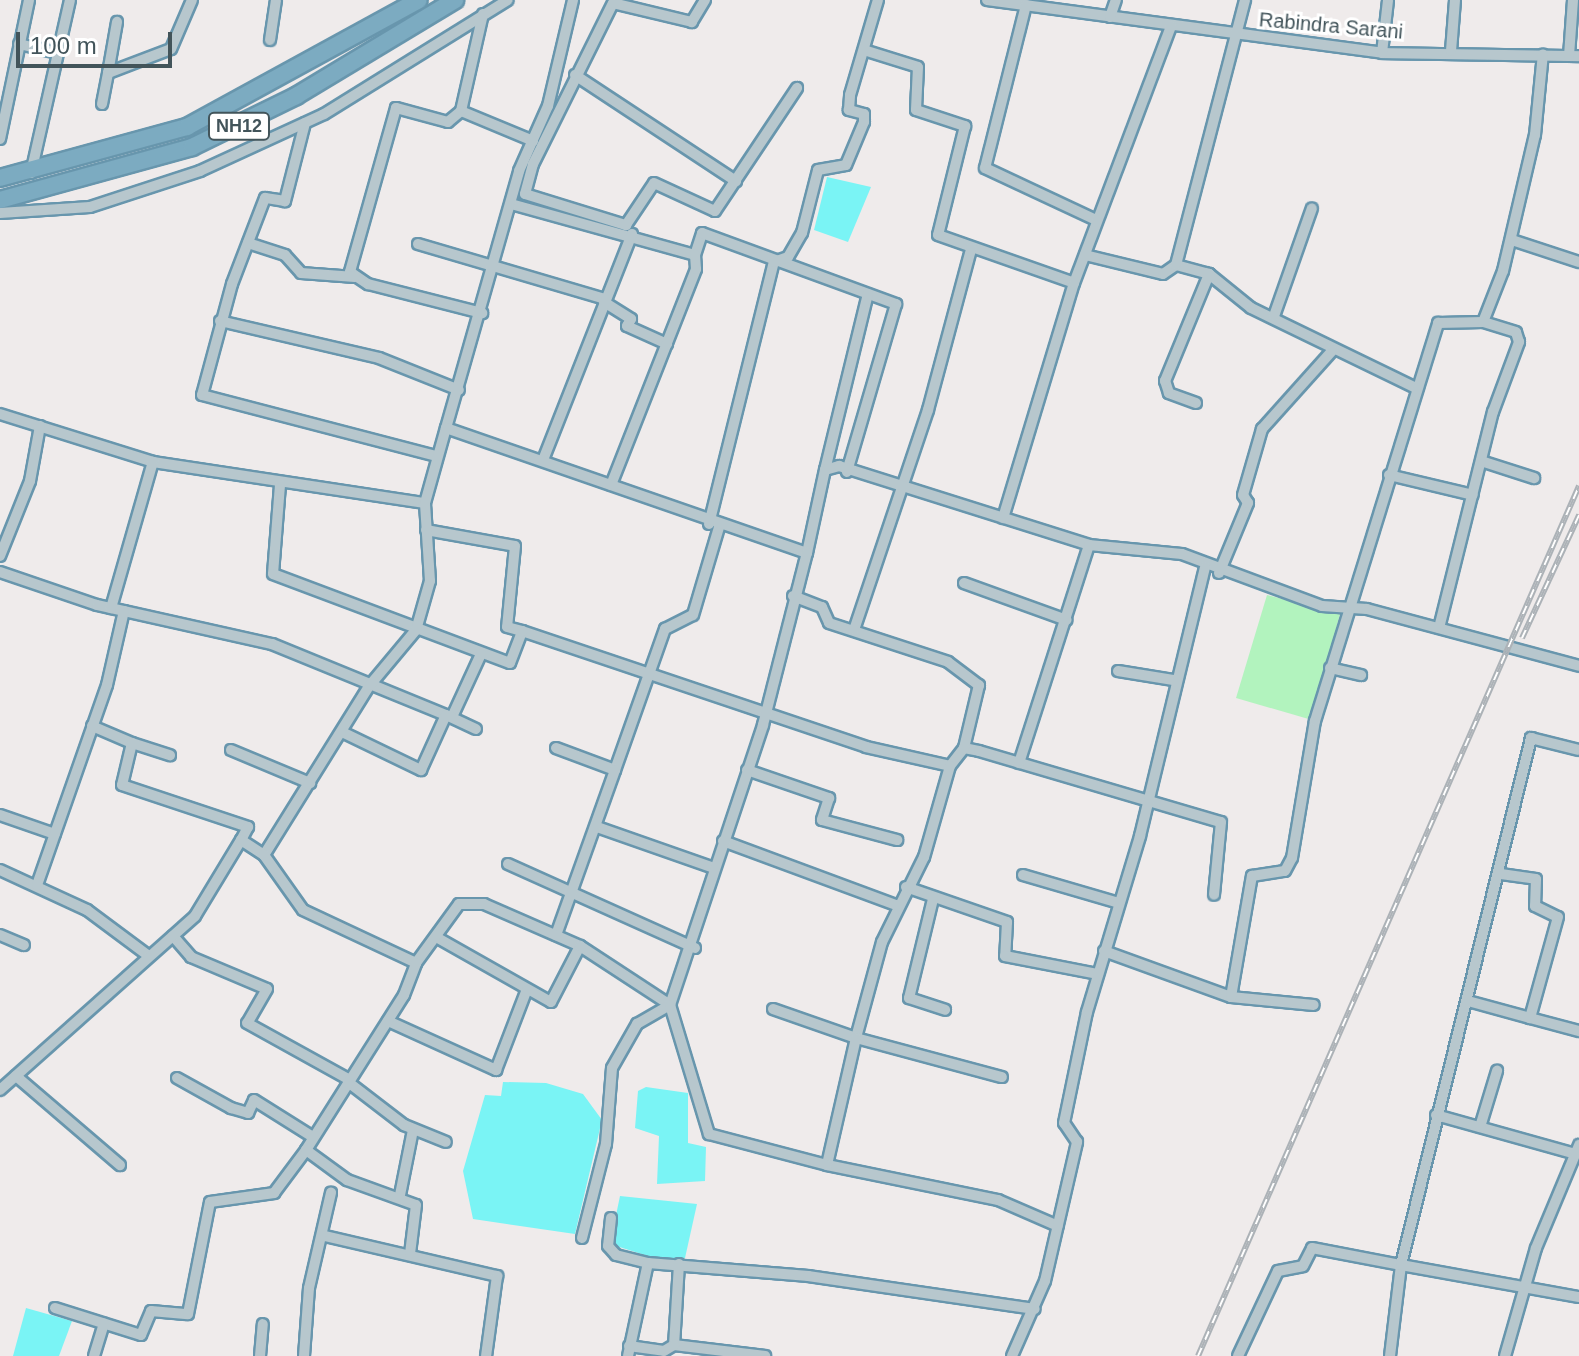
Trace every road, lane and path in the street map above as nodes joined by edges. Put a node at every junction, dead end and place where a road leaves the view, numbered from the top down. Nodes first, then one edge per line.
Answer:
1 (29, 0) edge
2 (70, 0) edge
3 (192, 0) edge
4 (276, 0) edge
5 (419, 0) edge
6 (455, 0) edge
7 (508, 0) edge
8 (573, 0) edge
9 (705, 0) edge
10 (878, 0) edge
11 (987, 0) edge
12 (1116, 0) edge
13 (1245, 0) edge
14 (1388, 0) edge
15 (1455, 0) edge
16 (1573, 0) edge
17 (1022, 3) edge
18 (483, 14) junction
19 (1110, 17) junction
20 (117, 22) dead end
21 (1171, 26) junction
22 (1236, 35) junction
23 (270, 40) dead end
24 (19, 44) junction
25 (867, 51) junction
26 (1451, 51) junction
27 (57, 53) junction
28 (1382, 53) junction
29 (1543, 54) junction
30 (1574, 56) edge
31 (108, 73) junction
32 (575, 75) junction
33 (797, 88) dead end
34 (102, 104) dead end
35 (461, 111) junction
36 (305, 123) junction
37 (0, 139) edge
38 (533, 141) junction
39 (31, 173) junction
40 (0, 178) edge
41 (736, 181) junction
42 (0, 200) edge
43 (511, 204) junction
44 (1312, 208) dead end
45 (0, 213) edge
46 (1096, 220) junction
47 (632, 234) junction
48 (1512, 240) junction
49 (248, 243) junction
50 (418, 244) dead end
51 (971, 249) junction
52 (695, 255) junction
53 (1085, 255) junction
54 (774, 262) junction
55 (1579, 262) edge
56 (1176, 265) junction
57 (493, 271) junction
58 (1209, 274) junction
59 (355, 277) junction
60 (1074, 283) junction
61 (868, 294) junction
62 (605, 301) junction
63 (482, 313) junction
64 (1266, 313) junction
65 (220, 321) junction
66 (1483, 322) junction
67 (667, 344) junction
68 (1333, 350) junction
69 (1416, 388) junction
70 (459, 390) junction
71 (1196, 403) dead end
72 (0, 414) edge
73 (40, 426) junction
74 (446, 428) junction
75 (436, 456) junction
76 (543, 460) junction
77 (1481, 461) junction
78 (153, 462) junction
79 (825, 470) junction
80 (847, 472) junction
81 (1389, 475) junction
82 (1534, 478) dead end
83 (280, 485) junction
84 (611, 485) junction
85 (899, 489) junction
86 (1473, 495) junction
87 (425, 503) junction
88 (1003, 518) junction
89 (714, 526) junction
90 (426, 530) junction
91 (1089, 545) junction
92 (807, 553) junction
93 (0, 556) edge
94 (1205, 568) junction
95 (0, 572) edge
96 (1219, 573) junction
97 (964, 583) dead end
98 (793, 596) junction
99 (111, 608) junction
100 (1347, 608) junction
101 (124, 611) junction
102 (1067, 620) junction
103 (1439, 628) junction
104 (416, 630) junction
105 (854, 630) junction
106 (522, 631) junction
107 (481, 654) junction
108 (1579, 666) edge
109 (1330, 668) junction
110 (1118, 671) dead end
111 (652, 673) junction
112 (1361, 675) dead end
113 (1173, 680) junction
114 (370, 685) junction
115 (765, 714) junction
116 (449, 716) junction
117 (92, 726) junction
118 (476, 729) dead end
119 (342, 732) junction
120 (132, 743) junction
121 (556, 748) dead end
122 (964, 748) junction
123 (231, 750) dead end
124 (1579, 750) edge
125 (170, 755) dead end
126 (1019, 763) junction
127 (950, 766) junction
128 (615, 770) junction
129 (747, 770) junction
130 (310, 783) junction
131 (1148, 805) junction
132 (0, 815) edge
133 (597, 827) junction
134 (55, 834) junction
135 (241, 840) junction
136 (897, 840) dead end
137 (723, 841) junction
138 (264, 855) junction
139 (508, 864) dead end
140 (714, 868) junction
141 (0, 870) edge
142 (1501, 874) junction
143 (1023, 875) dead end
144 (37, 885) junction
145 (906, 887) junction
146 (1214, 895) dead end
147 (572, 897) junction
148 (933, 899) junction
149 (1119, 903) junction
150 (896, 905) junction
151 (0, 935) edge
152 (556, 935) junction
153 (173, 936) junction
154 (436, 937) junction
155 (24, 945) dead end
156 (580, 946) junction
157 (695, 948) junction
158 (1104, 951) junction
159 (149, 956) junction
160 (416, 963) junction
161 (1098, 974) junction
162 (526, 992) junction
163 (1231, 997) junction
164 (1468, 1001) junction
165 (670, 1005) junction
166 (1314, 1005) dead end
167 (773, 1009) dead end
168 (945, 1010) dead end
169 (1530, 1018) junction
170 (388, 1021) junction
171 (1579, 1031) edge
172 (856, 1038) junction
173 (1497, 1071) dead end
174 (16, 1076) junction
175 (1002, 1077) dead end
176 (177, 1078) dead end
177 (349, 1081) junction
178 (0, 1090) edge
179 (1436, 1115) junction
180 (1480, 1127) junction
181 (413, 1130) junction
182 (313, 1137) junction
183 (446, 1142) dead end
184 (1578, 1149) edge
185 (306, 1150) junction
186 (120, 1165) dead end
187 (827, 1165) junction
188 (331, 1193) dead end
189 (400, 1195) junction
190 (611, 1218) dead end
191 (1058, 1226) junction
192 (325, 1236) junction
193 (582, 1238) dead end
194 (410, 1254) junction
195 (648, 1263) junction
196 (679, 1264) junction
197 (1401, 1265) junction
198 (1525, 1289) junction
199 (1579, 1297) edge
200 (55, 1308) dead end
201 (1035, 1309) junction
202 (104, 1323) junction
203 (263, 1324) dead end
204 (674, 1345) junction
205 (628, 1351) edge
206 (94, 1356) edge
207 (260, 1356) edge
208 (304, 1356) edge
209 (486, 1356) edge
210 (765, 1356) edge
211 (1012, 1356) edge
212 (1238, 1356) edge
213 (1390, 1356) edge
214 (1505, 1356) edge

1 - 24 street
2 - 27 street
3 - 31 street
4 - 23 street
5 - 39 highway, NH12
6 - 42 highway, NH12
7 - 18 street
8 - 38 street
9 - 32 street
10 - 25 street
11 - 17 street, Rabindra Sarani
12 - 19 street
13 - 22 street
14 - 28 street
15 - 26 street
16 - 30 street
17 - 19 street, Rabindra Sarani
17 - 46 street
18 - 35 street
18 - 36 street
19 - 21 street, Rabindra Sarani
20 - 31 street
21 - 22 street, Rabindra Sarani
21 - 46 street
22 - 28 street, Rabindra Sarani
22 - 56 street
24 - 27 street
24 - 37 street
25 - 51 street
25 - 54 street
26 - 28 street, Rabindra Sarani
26 - 29 street, Rabindra Sarani
27 - 39 street
29 - 30 street, Rabindra Sarani
29 - 48 street
31 - 34 street
32 - 41 street
32 - 41 street
33 - 41 street
35 - 38 street
35 - 59 street
36 - 45 street
36 - 49 street
38 - 43 street
39 - 40 highway, NH12
43 - 47 street
43 - 57 street
44 - 64 street
46 - 53 street
47 - 52 street
47 - 62 street
48 - 55 street
48 - 66 street
49 - 59 street
49 - 65 street
50 - 57 street
51 - 60 street
51 - 85 street
52 - 54 street
52 - 67 street
53 - 56 street
53 - 60 street
54 - 61 street
54 - 89 street
56 - 58 street
57 - 62 street
57 - 63 street
58 - 64 street
58 - 71 street
59 - 63 street
60 - 88 street
61 - 79 street
61 - 80 street
62 - 67 street
62 - 76 street
63 - 70 street
64 - 68 street
65 - 70 street
65 - 75 street
66 - 69 street
66 - 77 street
67 - 84 street
68 - 69 street
68 - 96 street
69 - 81 street
70 - 74 street
72 - 73 street
73 - 78 street
73 - 93 street
74 - 75 street
74 - 76 street
75 - 87 street
76 - 84 street
77 - 82 street
77 - 86 street
78 - 83 street
78 - 99 street
79 - 80 street
79 - 92 street
80 - 85 street
81 - 86 street
81 - 100 street
83 - 87 street
83 - 104 street
84 - 89 street
85 - 88 street
85 - 105 street
86 - 103 street
87 - 90 street
88 - 91 street
89 - 92 street
89 - 111 street
90 - 104 street
90 - 106 street
91 - 94 street
91 - 102 street
92 - 98 street
94 - 96 street
94 - 113 street
95 - 99 street
96 - 100 street
97 - 102 street
98 - 105 street
98 - 115 street
99 - 101 street
100 - 103 street
100 - 109 street
101 - 114 street
101 - 117 street
102 - 126 street
103 - 108 street
104 - 107 street
104 - 114 street
105 - 122 street
106 - 107 street
106 - 111 street
107 - 116 street
109 - 112 street
109 - 163 street
110 - 113 street
111 - 115 street
111 - 128 street
113 - 131 street
114 - 116 street
114 - 119 street
115 - 127 street
115 - 129 street
116 - 118 street
116 - 119 street
117 - 120 street
117 - 134 street
119 - 130 street
120 - 125 street
120 - 135 street
121 - 128 street
122 - 126 street
122 - 127 street
123 - 130 street
124 - 142 street
126 - 131 street
127 - 145 street
128 - 133 street
129 - 136 street
129 - 137 street
130 - 138 street
131 - 146 street
131 - 149 street
132 - 134 street
133 - 140 street
133 - 147 street
134 - 144 street
135 - 138 street
135 - 153 street
137 - 140 street
137 - 150 street
138 - 160 street
139 - 147 street
140 - 157 street
141 - 144 street
142 - 164 street
142 - 169 street
143 - 149 street
144 - 159 street
145 - 148 street
145 - 150 street
147 - 152 street
147 - 157 street
148 - 161 street
148 - 168 street
149 - 158 street
150 - 172 street
151 - 155 street
152 - 154 street
152 - 156 street
153 - 159 street
153 - 177 street
154 - 160 street
154 - 162 street
156 - 162 street
156 - 165 street
157 - 165 street
158 - 161 street
158 - 163 street
159 - 174 street
160 - 170 street
161 - 191 street
162 - 170 street
163 - 166 street
164 - 169 street
164 - 179 street
165 - 187 street
165 - 193 street
167 - 172 street
169 - 171 street
170 - 177 street
172 - 175 street
172 - 187 street
173 - 180 street
174 - 178 street
174 - 186 street
176 - 182 street
177 - 181 street
177 - 182 street
179 - 180 street
179 - 197 street
180 - 184 street
181 - 183 street
181 - 189 street
182 - 185 street
184 - 198 street
185 - 189 street
185 - 202 street
187 - 191 street
188 - 192 street
189 - 194 street
190 - 195 street
191 - 201 street
192 - 194 street
192 - 208 street
194 - 209 street
195 - 196 street
195 - 205 street
196 - 201 street
196 - 204 street
197 - 198 street
197 - 212 street
197 - 213 street
198 - 199 street
198 - 214 street
200 - 202 street
201 - 211 street
202 - 206 street
203 - 207 street
204 - 205 street
204 - 210 street

